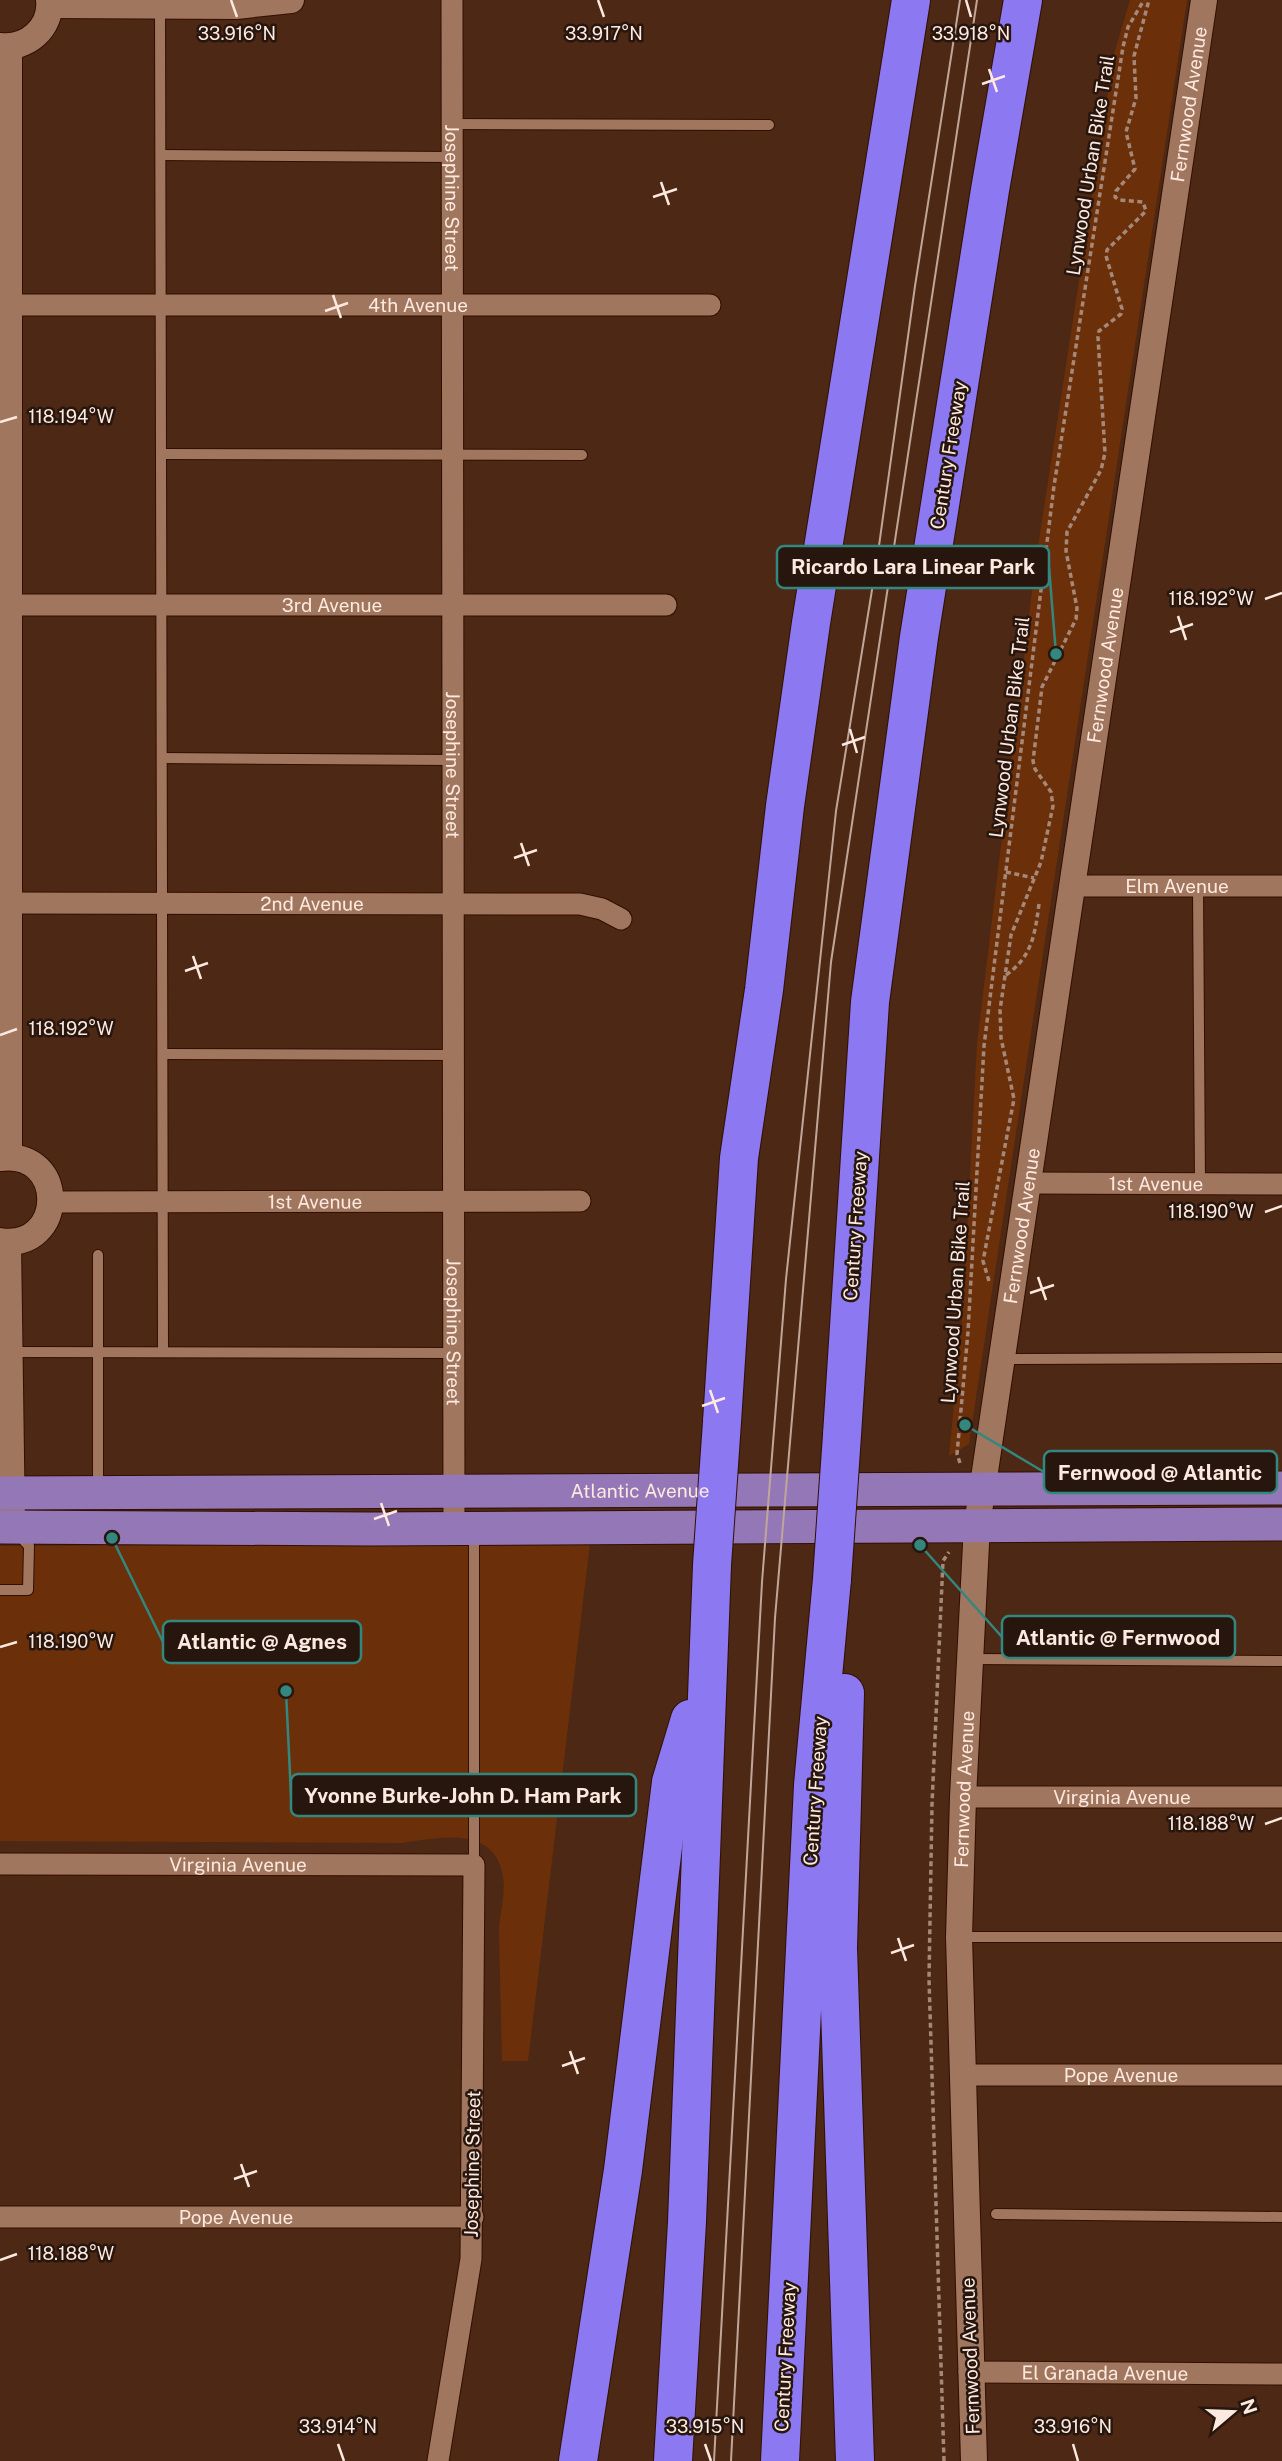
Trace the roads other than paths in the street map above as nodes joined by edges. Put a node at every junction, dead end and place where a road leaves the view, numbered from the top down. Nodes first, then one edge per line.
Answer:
1 (291, 0) edge
2 (452, 0) edge
3 (1204, 0) edge
4 (160, 2) edge
5 (49, 3) edge
6 (910, 4) edge
7 (1023, 4) edge
8 (5, 46) edge
9 (452, 124) junction
10 (769, 125) dead end
11 (161, 155) junction
12 (452, 158) junction
13 (5, 305) edge
14 (161, 305) junction
15 (452, 305) junction
16 (710, 305) dead end
17 (161, 454) junction
18 (452, 455) junction
19 (582, 455) dead end
20 (5, 605) edge
21 (162, 605) junction
22 (453, 605) junction
23 (666, 605) dead end
24 (162, 758) junction
25 (453, 760) junction
26 (1072, 886) junction
27 (1198, 886) junction
28 (1282, 886) edge
29 (5, 903) edge
30 (162, 904) junction
31 (453, 904) junction
32 (621, 919) dead end
33 (163, 1054) junction
34 (453, 1055) junction
35 (5, 1158) edge
36 (1028, 1183) junction
37 (1200, 1183) junction
38 (1282, 1184) edge
39 (453, 1201) junction
40 (580, 1201) dead end
41 (51, 1202) junction
42 (163, 1202) junction
43 (4, 1242) edge
44 (98, 1255) dead end
45 (163, 1350) junction
46 (5, 1352) edge
47 (98, 1352) junction
48 (454, 1353) junction
49 (1282, 1358) edge
50 (1002, 1359) junction
51 (971, 1476) junction
52 (1282, 1488) edge
53 (454, 1493) junction
54 (6, 1494) edge
55 (98, 1494) junction
56 (1282, 1524) edge
57 (978, 1525) junction
58 (464, 1528) junction
59 (4, 1530) edge
60 (0, 1590) edge
61 (832, 1592) junction
62 (970, 1659) junction
63 (1282, 1661) edge
64 (706, 1663) junction
65 (963, 1797) junction
66 (1282, 1797) edge
67 (0, 1864) edge
68 (474, 1865) junction
69 (959, 1937) junction
70 (1282, 1937) edge
71 (962, 2075) junction
72 (1282, 2075) edge
73 (623, 2170) junction
74 (996, 2214) dead end
75 (0, 2217) edge
76 (473, 2217) junction
77 (1282, 2217) edge
78 (969, 2372) junction
79 (1282, 2374) edge
80 (438, 2461) edge
81 (578, 2461) edge
82 (600, 2461) edge
83 (673, 2461) edge
84 (780, 2461) edge
85 (855, 2461) edge
86 (974, 2461) edge

1 - 4 street
2 - 9 street, Josephine Street
3 - 26 street, Fernwood Avenue
4 - 5 street
4 - 11 lane
5 - 8 street
6 - 64 highway, bridge
7 - 61 highway, Century Freeway, bridge
8 - 13 street
9 - 10 lane
9 - 12 street, Josephine Street
11 - 12 lane
11 - 14 lane
12 - 15 street, Josephine Street
13 - 14 street, 4th Avenue
13 - 20 street
14 - 15 street, 4th Avenue
14 - 17 lane
15 - 16 street, 4th Avenue
15 - 18 street, Josephine Street
17 - 18 lane
17 - 21 lane
18 - 19 lane
18 - 22 street, Josephine Street
20 - 21 street, 3rd Avenue
20 - 29 street
21 - 22 street, 3rd Avenue
21 - 24 lane
22 - 23 street, 3rd Avenue
22 - 25 street, Josephine Street
24 - 25 lane
24 - 30 lane
25 - 31 street, Josephine Street
26 - 27 street, Elm Avenue
26 - 36 street, Fernwood Avenue
27 - 28 street, Elm Avenue
27 - 37 lane
29 - 30 street, 2nd Avenue
29 - 35 street
30 - 31 street, 2nd Avenue
30 - 33 lane
31 - 32 street, 2nd Avenue
31 - 34 street, Josephine Street
33 - 34 lane
33 - 42 lane
34 - 39 street, Josephine Street
35 - 41 street
36 - 37 street, 1st Avenue
36 - 50 street, Fernwood Avenue
37 - 38 street, 1st Avenue
39 - 40 street, 1st Avenue
39 - 42 street, 1st Avenue
39 - 48 street, Josephine Street
41 - 42 street, 1st Avenue
41 - 43 street
42 - 45 lane
43 - 46 street
44 - 47 lane
45 - 47 lane
45 - 48 lane
46 - 47 lane
46 - 54 street
47 - 55 lane
48 - 53 street, Josephine Street
49 - 50 lane
50 - 51 street, Fernwood Avenue
51 - 52 main road, Atlantic Avenue
51 - 53 main road, Atlantic Avenue
51 - 57 street, Fernwood Avenue
53 - 55 main road, Atlantic Avenue
53 - 58 street, Josephine Street
54 - 55 main road, Atlantic Avenue
54 - 59 street
56 - 57 main road, Atlantic Avenue
57 - 58 main road, Atlantic Avenue
57 - 62 street, Fernwood Avenue
58 - 59 main road, Atlantic Avenue
58 - 68 lane
59 - 60 lane
61 - 84 highway, Century Freeway
61 - 85 highway
62 - 63 lane
62 - 65 street, Fernwood Avenue
64 - 73 highway
64 - 83 highway
65 - 66 street, Virginia Avenue
65 - 69 street, Fernwood Avenue
67 - 68 street, Virginia Avenue
68 - 76 street, Josephine Street
69 - 70 lane
69 - 71 street, Fernwood Avenue
71 - 72 street, Pope Avenue
71 - 78 street, Fernwood Avenue
73 - 81 highway
73 - 82 highway
74 - 77 lane
75 - 76 street, Pope Avenue
76 - 80 street, Josephine Street
78 - 79 street, El Granada Avenue
78 - 86 street, Fernwood Avenue

